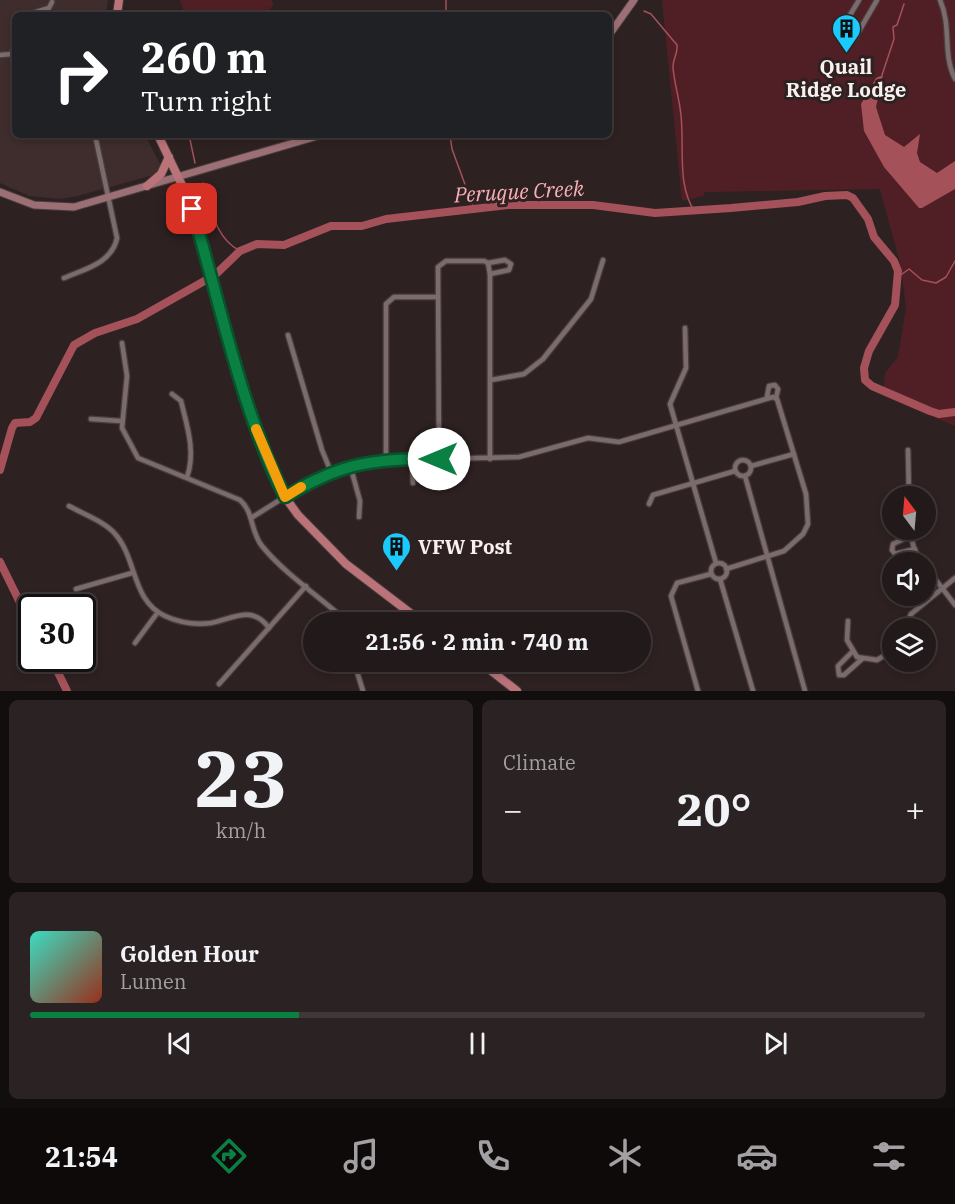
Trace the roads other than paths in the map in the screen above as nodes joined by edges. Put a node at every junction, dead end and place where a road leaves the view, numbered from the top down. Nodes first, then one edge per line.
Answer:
1 (634, 0) edge
2 (859, 0) edge
3 (877, 0) edge
4 (940, 0) edge
5 (52, 2) dead end
6 (36, 12) edge
7 (612, 31) edge
8 (955, 79) edge
9 (96, 138) edge
10 (160, 138) edge
11 (311, 138) edge
12 (169, 157) junction
13 (178, 177) junction
14 (147, 186) junction
15 (0, 192) edge
16 (108, 197) junction
17 (603, 260) dead end
18 (488, 263) junction
19 (490, 274) junction
20 (64, 278) dead end
21 (438, 297) junction
22 (685, 328) dead end
23 (288, 335) dead end
24 (122, 343) dead end
25 (491, 380) junction
26 (172, 394) dead end
27 (767, 397) junction
28 (775, 397) junction
29 (91, 419) dead end
30 (121, 420) junction
31 (676, 425) junction
32 (908, 450) dead end
33 (794, 454) junction
34 (412, 459) junction
35 (439, 459) junction
36 (490, 459) junction
37 (386, 460) junction
38 (350, 465) junction
39 (751, 466) junction
40 (735, 471) junction
41 (331, 472) junction
42 (745, 476) junction
43 (187, 477) junction
44 (413, 483) dead end
45 (693, 483) junction
46 (909, 486) edge
47 (285, 497) junction
48 (649, 504) dead end
49 (69, 506) dead end
50 (359, 517) dead end
51 (251, 518) junction
52 (902, 540) edge
53 (912, 540) edge
54 (915, 549) junction
55 (917, 552) edge
56 (768, 557) junction
57 (716, 563) junction
58 (726, 569) junction
59 (132, 573) junction
60 (711, 574) junction
61 (955, 578) edge
62 (720, 579) junction
63 (936, 581) edge
64 (306, 586) junction
65 (76, 589) dead end
66 (942, 589) junction
67 (955, 605) edge
68 (158, 612) junction
69 (337, 612) edge
70 (409, 612) edge
71 (909, 618) edge
72 (848, 621) dead end
73 (269, 628) junction
74 (135, 643) dead end
75 (852, 652) junction
76 (882, 657) edge
77 (862, 659) junction
78 (357, 672) edge
79 (485, 672) edge
80 (493, 672) edge
81 (219, 684) dead end
82 (363, 691) edge
83 (509, 691) edge
84 (517, 691) edge
85 (698, 691) edge
86 (753, 691) edge
87 (805, 691) edge

1 - 7 main road
2 - 3 street
4 - 8 street
5 - 6 street
9 - 16 street
10 - 12 main road
11 - 13 main road
12 - 13 main road
12 - 14 main road
13 - 14 main road
13 - 47 main road
14 - 16 main road
15 - 16 main road
16 - 20 street
17 - 25 street
18 - 19 street
18 - 19 street
18 - 21 street
19 - 25 street
21 - 35 street
21 - 37 street
22 - 31 street
23 - 41 street
24 - 30 street
25 - 36 street
26 - 43 street
27 - 28 street
27 - 28 street
27 - 31 street
28 - 33 street
29 - 30 street
30 - 43 street
31 - 36 street
31 - 45 street
32 - 46 street
33 - 39 street
33 - 56 street
34 - 35 street
34 - 37 street
34 - 44 street
35 - 36 street
37 - 38 street
38 - 41 street
38 - 50 street
39 - 40 street
39 - 42 street
40 - 42 street
40 - 45 street
41 - 47 street
42 - 56 street
43 - 51 street
45 - 48 street
45 - 57 street
47 - 51 street
47 - 70 main road
49 - 59 street
51 - 64 street
52 - 54 street
53 - 54 street
54 - 55 street
56 - 58 street
56 - 87 street
57 - 58 street
57 - 60 street
58 - 62 street
59 - 65 street
59 - 68 street
60 - 62 street
60 - 85 street
61 - 66 street
62 - 86 street
63 - 66 street
64 - 69 street
64 - 73 street
66 - 67 street
66 - 71 street
68 - 73 street
68 - 74 street
72 - 75 street
73 - 81 street
75 - 77 street
75 - 77 street
76 - 77 street
78 - 82 street
79 - 83 main road
80 - 84 main road

